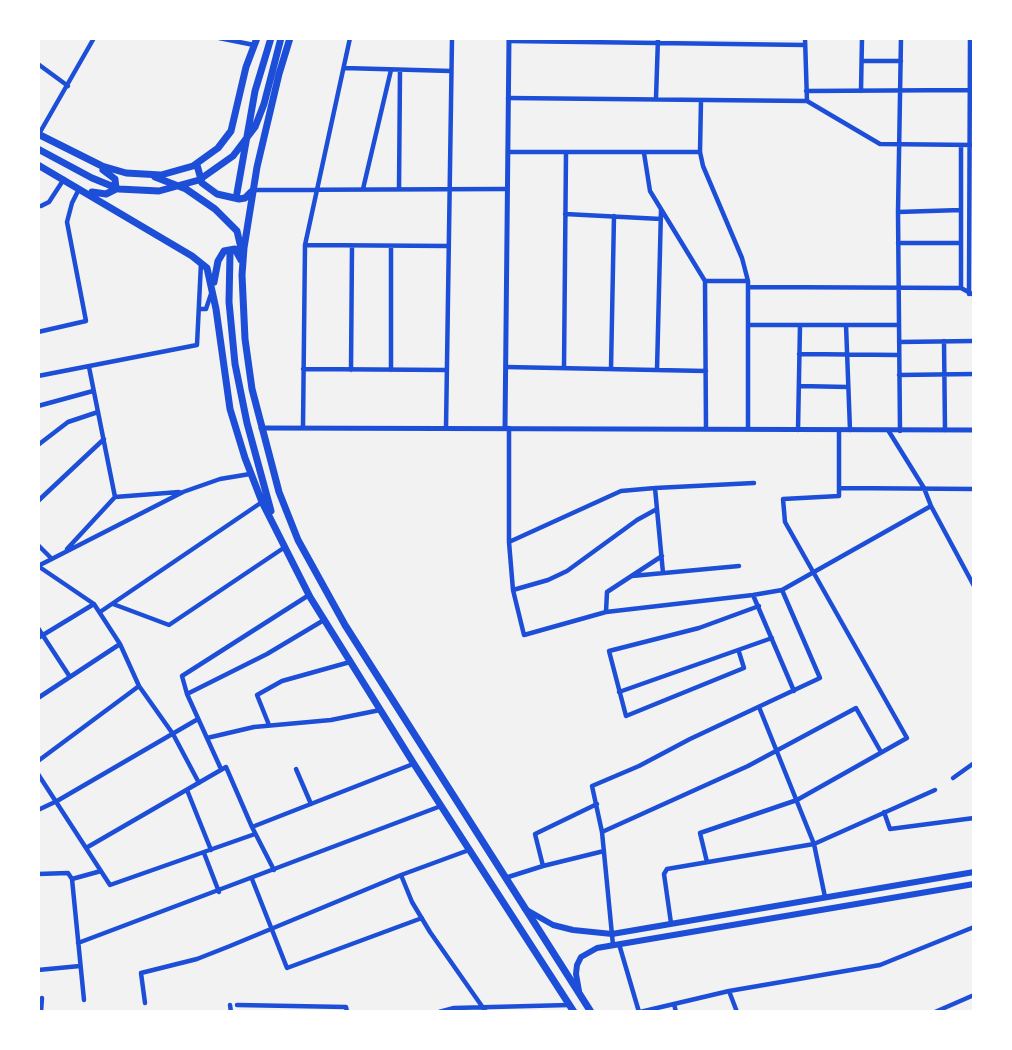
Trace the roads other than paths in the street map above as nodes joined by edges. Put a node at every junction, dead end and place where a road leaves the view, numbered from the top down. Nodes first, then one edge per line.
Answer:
1 (94, 38) edge
2 (219, 38) edge
3 (271, 38) edge
4 (281, 38) edge
5 (290, 38) edge
6 (350, 38) edge
7 (452, 38) edge
8 (862, 38) edge
9 (901, 38) edge
10 (509, 40) edge
11 (557, 40) edge
12 (658, 41) edge
13 (705, 41) edge
14 (805, 41) edge
15 (256, 42) edge
16 (971, 42) edge
17 (862, 61) junction
18 (901, 61) junction
19 (38, 64) edge
20 (344, 68) junction
21 (391, 70) junction
22 (400, 70) junction
23 (452, 71) junction
24 (68, 86) junction
25 (901, 90) junction
26 (969, 90) junction
27 (806, 91) junction
28 (861, 91) junction
29 (508, 98) junction
30 (656, 98) junction
31 (701, 100) junction
32 (807, 101) junction
33 (39, 134) edge
34 (900, 145) junction
35 (961, 145) junction
36 (971, 145) edge
37 (38, 149) edge
38 (508, 152) junction
39 (700, 152) junction
40 (566, 153) junction
41 (644, 153) junction
42 (88, 159) junction
43 (38, 164) edge
44 (197, 165) junction
45 (148, 175) junction
46 (64, 179) junction
47 (79, 188) junction
48 (363, 189) junction
49 (399, 189) junction
50 (253, 190) junction
51 (316, 190) junction
52 (450, 190) junction
53 (507, 190) junction
54 (237, 193) dead end
55 (41, 206) dead end
56 (661, 208) junction
57 (961, 210) junction
58 (898, 212) junction
59 (565, 214) junction
60 (614, 216) junction
61 (661, 219) junction
62 (971, 242) edge
63 (898, 243) junction
64 (961, 243) junction
65 (304, 245) junction
66 (352, 246) junction
67 (391, 246) junction
68 (449, 246) junction
69 (230, 254) dead end
70 (243, 259) junction
71 (204, 265) junction
72 (242, 275) junction
73 (705, 281) junction
74 (749, 284) junction
75 (898, 288) junction
76 (961, 288) junction
77 (213, 291) junction
78 (971, 294) edge
79 (199, 309) junction
80 (748, 325) junction
81 (800, 325) junction
82 (846, 325) junction
83 (899, 325) junction
84 (38, 331) edge
85 (944, 341) junction
86 (974, 341) edge
87 (899, 342) junction
88 (799, 354) junction
89 (847, 355) junction
90 (899, 355) junction
91 (89, 367) junction
92 (506, 367) junction
93 (564, 368) junction
94 (303, 369) junction
95 (611, 369) junction
96 (351, 370) junction
97 (391, 370) junction
98 (447, 370) junction
99 (657, 370) junction
100 (706, 371) junction
101 (944, 374) junction
102 (974, 374) edge
103 (899, 375) junction
104 (38, 376) edge
105 (799, 386) junction
106 (848, 387) junction
107 (93, 391) junction
108 (38, 407) edge
109 (98, 412) junction
110 (303, 427) junction
111 (261, 428) junction
112 (446, 428) junction
113 (507, 428) junction
114 (706, 429) junction
115 (748, 429) junction
116 (798, 430) junction
117 (839, 430) junction
118 (849, 430) junction
119 (888, 430) junction
120 (974, 430) edge
121 (900, 431) junction
122 (945, 431) junction
123 (104, 439) junction
124 (38, 445) edge
125 (250, 474) junction
126 (754, 483) dead end
127 (654, 488) junction
128 (839, 488) junction
129 (924, 488) junction
130 (974, 489) edge
131 (183, 492) junction
132 (114, 497) junction
133 (38, 501) edge
134 (262, 502) junction
135 (931, 506) junction
136 (657, 509) junction
137 (274, 524) junction
138 (509, 541) junction
139 (38, 545) edge
140 (285, 547) junction
141 (64, 552) junction
142 (662, 556) junction
143 (52, 559) junction
144 (38, 566) edge
145 (739, 566) dead end
146 (813, 571) junction
147 (663, 573) junction
148 (632, 576) junction
149 (974, 586) edge
150 (513, 590) junction
151 (782, 590) junction
152 (309, 595) junction
153 (753, 595) junction
154 (94, 604) junction
155 (113, 604) junction
156 (759, 606) junction
157 (100, 612) junction
158 (606, 612) junction
159 (324, 620) junction
160 (38, 628) edge
161 (41, 637) edge
162 (772, 638) junction
163 (120, 644) junction
164 (739, 652) junction
165 (350, 662) junction
166 (70, 677) junction
167 (139, 686) junction
168 (794, 691) junction
169 (619, 692) junction
170 (187, 694) junction
171 (38, 698) edge
172 (759, 707) junction
173 (380, 710) junction
174 (198, 719) junction
175 (269, 725) junction
176 (173, 734) junction
177 (207, 738) junction
178 (777, 751) junction
179 (881, 752) junction
180 (38, 761) edge
181 (974, 763) edge
182 (414, 764) junction
183 (221, 769) junction
184 (296, 769) dead end
185 (38, 774) edge
186 (953, 778) dead end
187 (199, 783) junction
188 (187, 790) junction
189 (935, 790) dead end
190 (797, 800) junction
191 (57, 802) junction
192 (311, 804) junction
193 (597, 804) junction
194 (441, 806) junction
195 (461, 809) junction
196 (38, 810) edge
197 (884, 812) junction
198 (448, 817) junction
199 (974, 818) edge
200 (252, 827) junction
201 (602, 832) junction
202 (255, 834) junction
203 (814, 844) junction
204 (86, 848) junction
205 (211, 850) junction
206 (469, 850) junction
207 (604, 851) junction
208 (204, 853) junction
209 (707, 862) junction
210 (543, 866) junction
211 (274, 870) junction
212 (101, 871) junction
213 (974, 872) edge
214 (38, 874) edge
215 (401, 875) junction
216 (505, 878) junction
217 (72, 879) junction
218 (252, 879) junction
219 (974, 884) edge
220 (219, 891) junction
221 (825, 899) junction
222 (524, 908) junction
223 (422, 918) junction
224 (671, 923) junction
225 (974, 927) edge
226 (271, 928) junction
227 (612, 934) junction
228 (78, 943) junction
229 (616, 944) junction
230 (80, 966) junction
231 (38, 970) edge
232 (729, 991) junction
233 (974, 995) edge
234 (581, 996) junction
235 (42, 998) dead end
236 (84, 1000) dead end
237 (145, 1003) dead end
238 (674, 1004) junction
239 (230, 1005) dead end
240 (237, 1005) dead end
241 (572, 1008) edge
242 (486, 1010) edge
243 (41, 1012) edge
244 (231, 1012) edge
245 (347, 1012) edge
246 (439, 1012) edge
247 (591, 1012) edge
248 (640, 1012) edge
249 (676, 1012) edge
250 (737, 1012) edge
251 (935, 1012) edge

1 - 24 street
2 - 15 street
3 - 54 main road
4 - 37 main road
5 - 50 main road
6 - 20 street
7 - 23 street
8 - 17 street
9 - 18 street
10 - 11 street
10 - 29 street
11 - 12 street
12 - 13 street
12 - 30 street
13 - 14 street
14 - 27 street
15 - 44 main road
16 - 26 street
17 - 18 street
17 - 28 street
18 - 25 street
19 - 24 street
20 - 21 street
20 - 51 street
21 - 22 street
21 - 48 street
22 - 23 street
22 - 49 street
23 - 52 street
24 - 33 street
25 - 26 street
25 - 28 street
25 - 34 street
26 - 36 street
27 - 28 street
27 - 32 street
29 - 30 street
29 - 38 street
30 - 31 street
31 - 32 street
31 - 39 street
32 - 34 street
33 - 42 main road
34 - 35 street
34 - 58 street
35 - 36 street
35 - 57 street
36 - 62 street
38 - 40 street
38 - 53 street
39 - 41 street
39 - 74 street
40 - 41 street
40 - 59 street
41 - 56 street
42 - 45 main road
42 - 47 main road
43 - 46 main road
44 - 45 main road
44 - 50 main road
45 - 70 main road
46 - 47 main road
46 - 55 street
47 - 71 main road
47 - 84 street
48 - 49 street
48 - 51 street
49 - 52 street
50 - 51 street
50 - 70 main road
51 - 65 street
52 - 53 street
52 - 68 street
53 - 92 street
56 - 61 street
56 - 73 street
57 - 58 street
57 - 64 street
58 - 63 street
59 - 60 street
59 - 93 street
60 - 61 street
60 - 95 street
61 - 99 street
62 - 78 street
63 - 64 street
63 - 75 street
64 - 76 street
65 - 66 street
65 - 94 street
66 - 67 street
66 - 96 street
67 - 68 street
67 - 97 street
68 - 98 street
69 - 137 main road
70 - 72 main road
71 - 77 main road
71 - 79 street
72 - 77 main road
72 - 111 main road
73 - 74 street
73 - 100 street
74 - 75 street
74 - 80 street
75 - 76 street
75 - 83 street
76 - 78 street
77 - 79 street
77 - 125 main road
79 - 91 street
80 - 81 street
80 - 115 street
81 - 82 street
81 - 88 street
82 - 83 street
82 - 89 street
83 - 87 street
85 - 86 street
85 - 87 street
85 - 101 street
87 - 90 street
88 - 89 street
88 - 105 street
89 - 90 street
89 - 106 street
90 - 103 street
91 - 104 street
91 - 107 street
92 - 93 street
92 - 113 street
93 - 95 street
94 - 96 street
94 - 110 street
95 - 99 street
96 - 97 street
97 - 98 street
98 - 112 street
99 - 100 street
100 - 114 street
101 - 102 street
101 - 103 street
101 - 122 street
103 - 121 street
105 - 106 street
105 - 116 street
106 - 118 street
107 - 108 street
107 - 109 street
109 - 123 street
109 - 124 street
110 - 111 street
110 - 112 street
111 - 195 main road
112 - 113 street
113 - 114 street
113 - 138 street
114 - 115 street
115 - 116 street
116 - 117 street
117 - 118 street
117 - 128 street
118 - 119 street
119 - 121 street
119 - 129 street
120 - 122 street
121 - 122 street
123 - 132 street
123 - 133 street
125 - 131 street
125 - 134 main road
126 - 127 street
127 - 136 street
127 - 138 street
128 - 129 street
128 - 146 street
129 - 130 street
129 - 135 street
131 - 132 street
131 - 141 street
132 - 141 street
134 - 137 main road
134 - 155 street
135 - 146 street
135 - 149 street
136 - 142 street
136 - 150 street
137 - 140 main road
138 - 150 street
139 - 143 street
140 - 152 main road
140 - 155 street
141 - 143 street
142 - 147 street
142 - 148 street
143 - 144 street
144 - 154 street
145 - 147 street
146 - 151 street
146 - 179 street
147 - 148 street
148 - 158 street
150 - 158 street
151 - 153 street
151 - 168 street
152 - 159 main road
152 - 170 street
153 - 156 street
153 - 158 street
154 - 157 street
154 - 161 street
155 - 157 street
156 - 162 street
156 - 169 street
157 - 163 street
159 - 165 main road
159 - 170 street
160 - 161 street
161 - 166 street
162 - 164 street
162 - 168 street
163 - 166 street
163 - 167 street
164 - 169 street
164 - 169 street
165 - 173 main road
165 - 175 street
166 - 171 street
167 - 176 street
167 - 180 street
168 - 172 street
170 - 174 street
172 - 178 street
172 - 193 street
173 - 175 street
173 - 182 main road
174 - 176 street
174 - 177 street
175 - 177 street
176 - 187 street
176 - 191 street
177 - 183 street
178 - 179 street
178 - 190 street
178 - 201 street
179 - 190 street
181 - 186 street
182 - 192 street
182 - 194 main road
183 - 187 street
183 - 200 street
184 - 192 street
185 - 191 street
187 - 188 street
188 - 204 street
188 - 205 street
189 - 197 street
190 - 203 street
190 - 209 street
191 - 196 street
191 - 204 street
192 - 200 street
193 - 201 street
193 - 210 street
194 - 198 main road
194 - 211 street
195 - 198 main road
195 - 216 main road
197 - 199 street
197 - 203 street
198 - 206 main road
200 - 202 street
201 - 207 street
202 - 205 street
202 - 211 street
203 - 209 street
203 - 221 street
204 - 212 street
205 - 208 street
206 - 215 street
206 - 241 main road
207 - 210 street
207 - 227 street
208 - 212 street
208 - 220 street
209 - 224 street
210 - 216 street
211 - 218 street
212 - 217 street
213 - 221 main road
214 - 217 street
215 - 223 street
215 - 226 street
216 - 222 main road
217 - 228 street
218 - 220 street
218 - 226 street
219 - 229 main road
220 - 228 street
221 - 224 main road
222 - 227 main road
222 - 234 main road
223 - 226 street
223 - 242 street
224 - 227 main road
225 - 232 street
226 - 237 street
227 - 229 street
228 - 230 street
229 - 234 main road
229 - 248 street
230 - 231 street
230 - 236 street
232 - 238 street
232 - 250 street
233 - 251 street
234 - 247 main road
235 - 243 street
238 - 248 street
238 - 249 street
239 - 244 street
240 - 245 street
241 - 242 street
242 - 246 street

